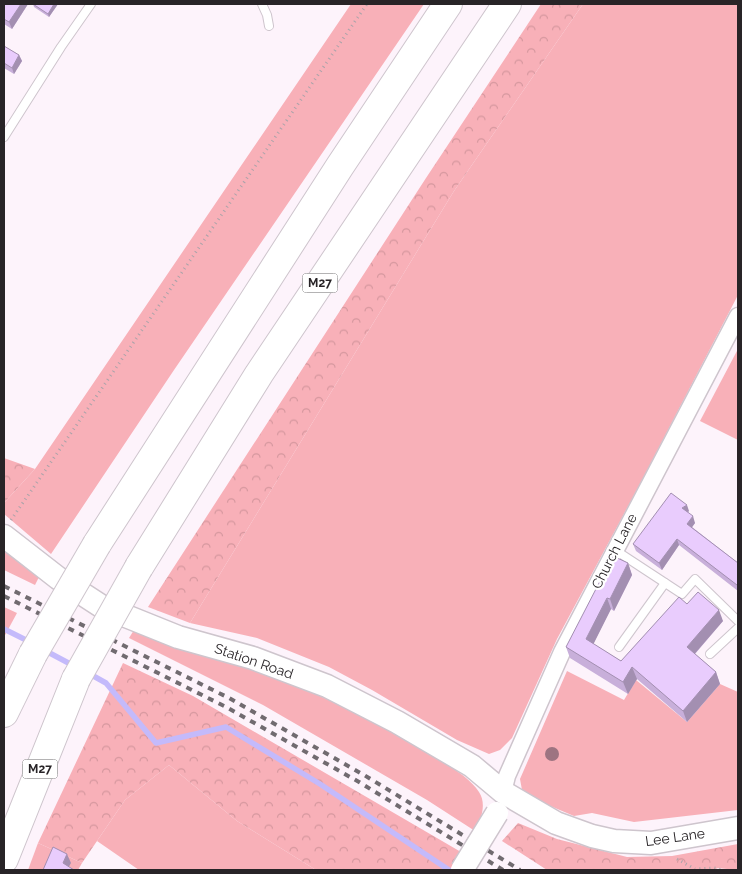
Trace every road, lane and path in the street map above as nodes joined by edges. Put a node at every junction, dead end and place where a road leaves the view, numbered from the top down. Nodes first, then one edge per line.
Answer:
1 (91, 4) edge
2 (262, 4) edge
3 (367, 4) edge
4 (448, 4) edge
5 (507, 4) edge
6 (269, 26) dead end
7 (4, 137) edge
8 (738, 316) edge
9 (7, 529) edge
10 (615, 550) junction
11 (665, 583) junction
12 (738, 620) edge
13 (738, 628) edge
14 (619, 647) dead end
15 (34, 654) junction
16 (710, 654) dead end
17 (76, 679) junction
18 (4, 702) edge
19 (4, 713) edge
20 (500, 803) junction
21 (4, 819) edge
22 (738, 828) edge
23 (651, 844) junction
24 (4, 859) edge
25 (462, 870) edge
26 (724, 870) edge

1 - 7 lane
2 - 6 lane
3 - 9 path
4 - 15 highway, bridge
5 - 17 highway, M27, bridge
8 - 10 street, Church Lane
9 - 20 street, Station Road
10 - 11 lane
10 - 20 street, Church Lane
11 - 12 lane
11 - 14 lane
13 - 16 lane
15 - 18 highway
15 - 19 highway
17 - 21 highway, M27
17 - 24 highway, M27
20 - 23 street, Lee Lane
20 - 25 street, bridge
22 - 23 street, Lee Lane
23 - 26 path

